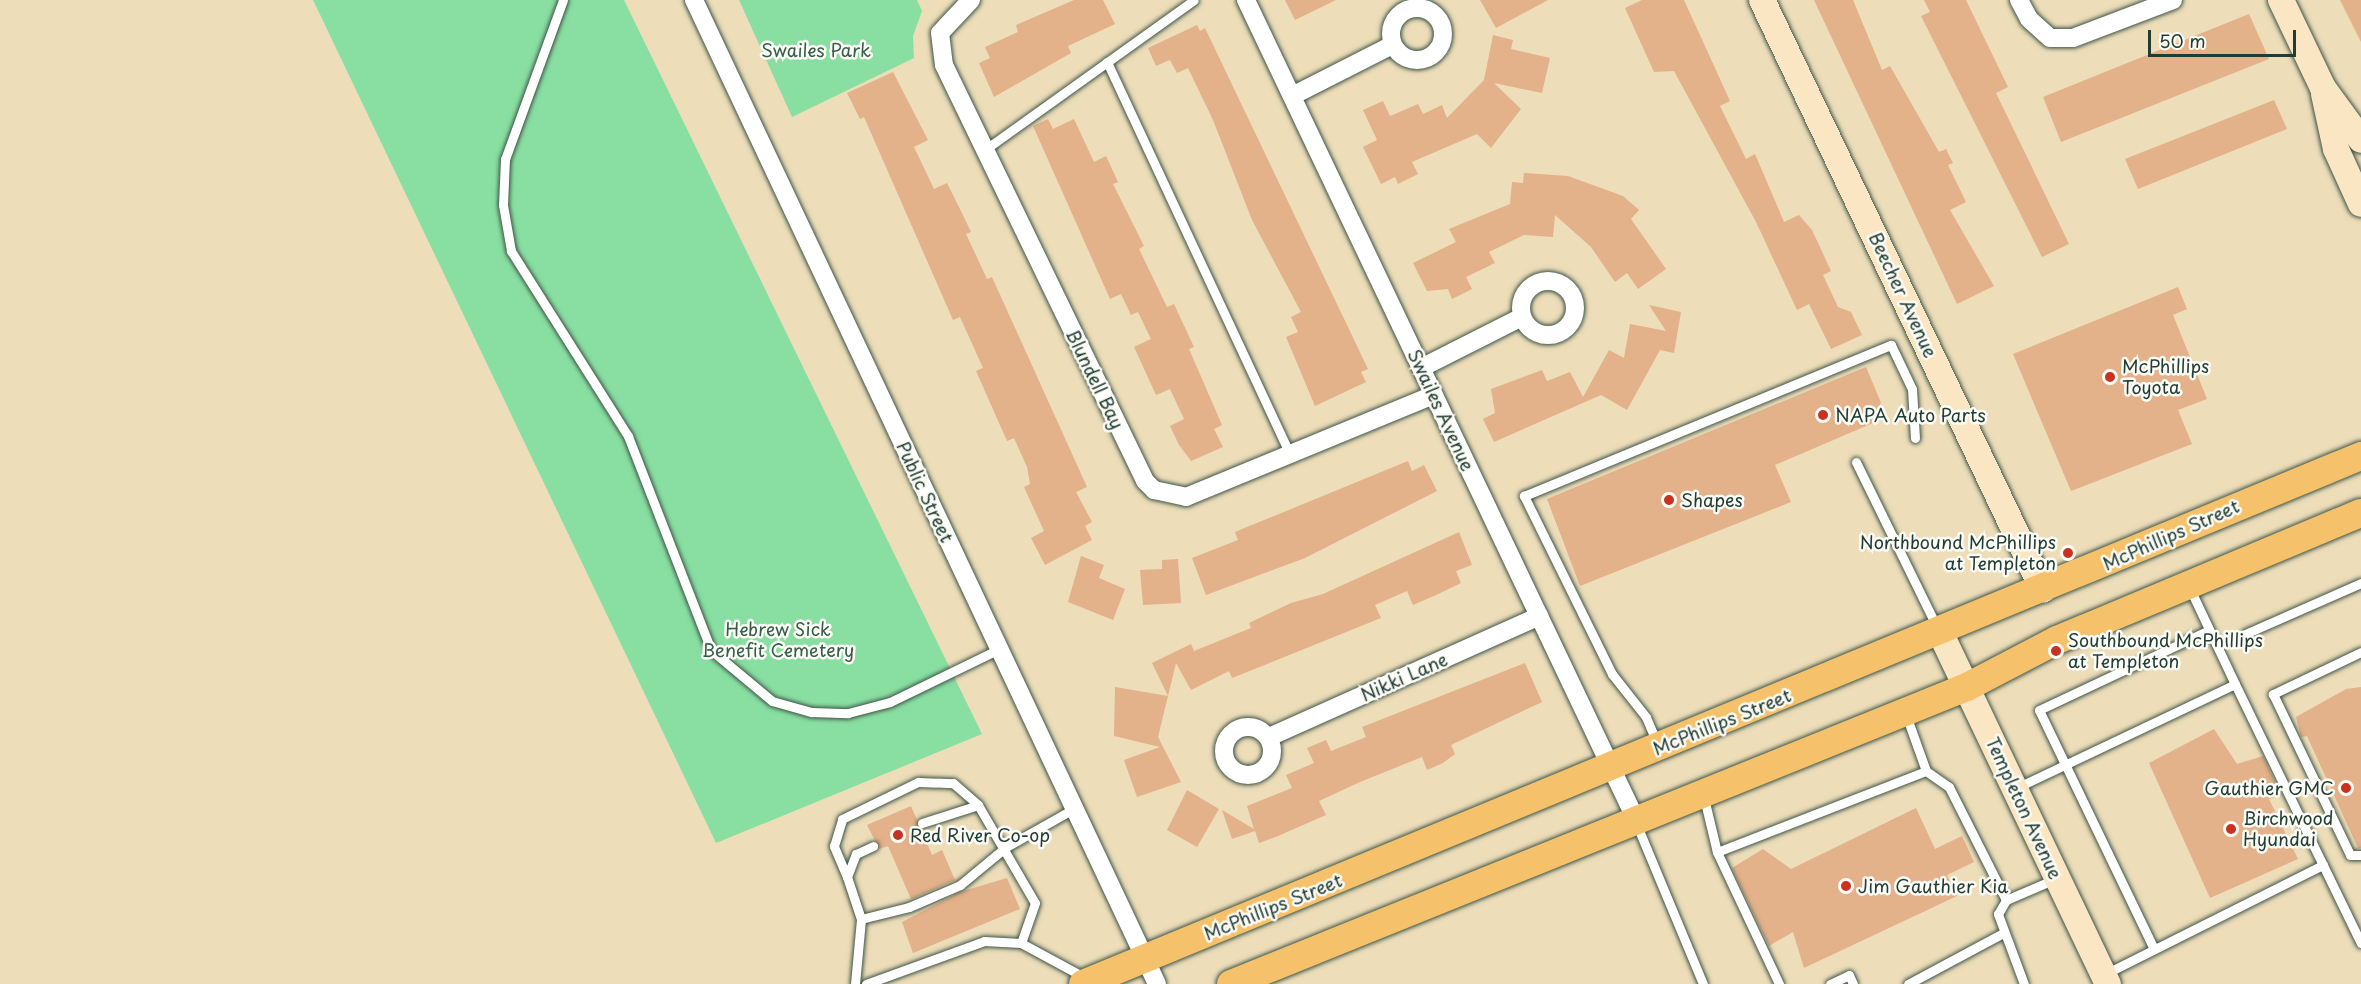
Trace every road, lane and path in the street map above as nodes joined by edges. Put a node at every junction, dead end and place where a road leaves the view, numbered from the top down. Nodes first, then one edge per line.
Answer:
1 (563, 0) edge
2 (694, 0) edge
3 (971, 0) edge
4 (1194, 0) edge
5 (1246, 0) edge
6 (1762, 0) edge
7 (2019, 0) edge
8 (2173, 0) edge
9 (2281, 0) edge
10 (1392, 45) dead end
11 (1107, 62) junction
12 (2323, 88) junction
13 (1292, 96) junction
14 (2361, 140) edge
15 (983, 151) junction
16 (2361, 204) edge
17 (1522, 317) dead end
18 (1421, 368) junction
19 (1434, 395) junction
20 (1915, 438) dead end
21 (1290, 455) junction
22 (2361, 456) edge
23 (1856, 462) dead end
24 (2361, 513) edge
25 (2361, 583) edge
26 (2188, 584) junction
27 (2043, 590) junction
28 (1539, 616) junction
29 (2209, 630) junction
30 (1940, 632) junction
31 (2245, 634) dead end
32 (999, 649) junction
33 (2361, 652) edge
34 (2235, 684) junction
35 (1967, 687) junction
36 (1905, 712) junction
37 (1269, 737) dead end
38 (1659, 748) junction
39 (2065, 766) junction
40 (1611, 768) junction
41 (1926, 771) junction
42 (2016, 788) junction
43 (1703, 793) junction
44 (978, 806) junction
45 (1075, 808) junction
46 (1636, 820) junction
47 (922, 823) dead end
48 (873, 846) dead end
49 (1006, 847) junction
50 (1717, 852) junction
51 (2361, 855) edge
52 (2323, 865) junction
53 (847, 877) junction
54 (2058, 878) junction
55 (2006, 900) junction
56 (861, 919) junction
57 (2003, 933) junction
58 (1021, 943) junction
59 (2361, 943) edge
60 (2154, 949) junction
61 (1152, 971) edge
62 (2106, 979) edge
63 (1087, 982) edge
64 (855, 984) edge
65 (866, 984) edge
66 (1231, 984) edge
67 (1703, 984) edge
68 (1779, 984) edge
69 (1830, 984) edge
70 (1853, 984) edge
71 (1908, 984) edge
72 (2024, 984) edge

1 - 32 lane
2 - 32 street, Public Street
3 - 15 street, Blundell Bay
4 - 11 lane
5 - 13 street, Swailes Avenue
6 - 27 street, Beecher Avenue
7 - 8 street
9 - 12 street
10 - 13 street
11 - 15 lane
11 - 21 lane
12 - 14 street
12 - 16 street
13 - 18 street, Swailes Avenue
15 - 21 street, Blundell Bay
17 - 18 street
18 - 19 street, Swailes Avenue
19 - 21 street, Blundell Bay
19 - 28 street, Swailes Avenue
20 - 38 lane
22 - 27 main road, McPhillips Street
23 - 30 lane
24 - 26 main road
25 - 31 lane
26 - 29 lane
26 - 35 main road
27 - 30 main road, McPhillips Street
28 - 37 street, Nikki Lane
28 - 40 street, Swailes Avenue
29 - 34 lane
29 - 39 lane
30 - 35 street, Templeton Avenue
30 - 38 main road, McPhillips Street
32 - 45 street, Public Street
33 - 51 lane
34 - 39 lane
34 - 52 lane
35 - 36 main road
35 - 42 street, Templeton Avenue
36 - 41 lane
36 - 43 main road
38 - 40 main road, McPhillips Street
39 - 42 lane
39 - 60 lane
40 - 46 street, Swailes Avenue
40 - 61 main road, McPhillips Street
41 - 50 lane
41 - 55 lane
42 - 54 street, Templeton Avenue
43 - 46 main road
43 - 50 lane
44 - 47 lane
44 - 49 lane
44 - 53 lane
45 - 49 lane
45 - 61 street, Public Street
46 - 66 main road
46 - 67 lane
48 - 53 lane
49 - 56 lane
49 - 58 lane
50 - 68 lane
52 - 59 lane
52 - 60 lane
53 - 56 lane
54 - 55 lane
54 - 62 street, Templeton Avenue
55 - 57 lane
56 - 64 lane
57 - 71 lane
57 - 72 lane
58 - 63 lane
58 - 65 lane
60 - 62 lane
61 - 63 main road, McPhillips Street
69 - 70 lane

